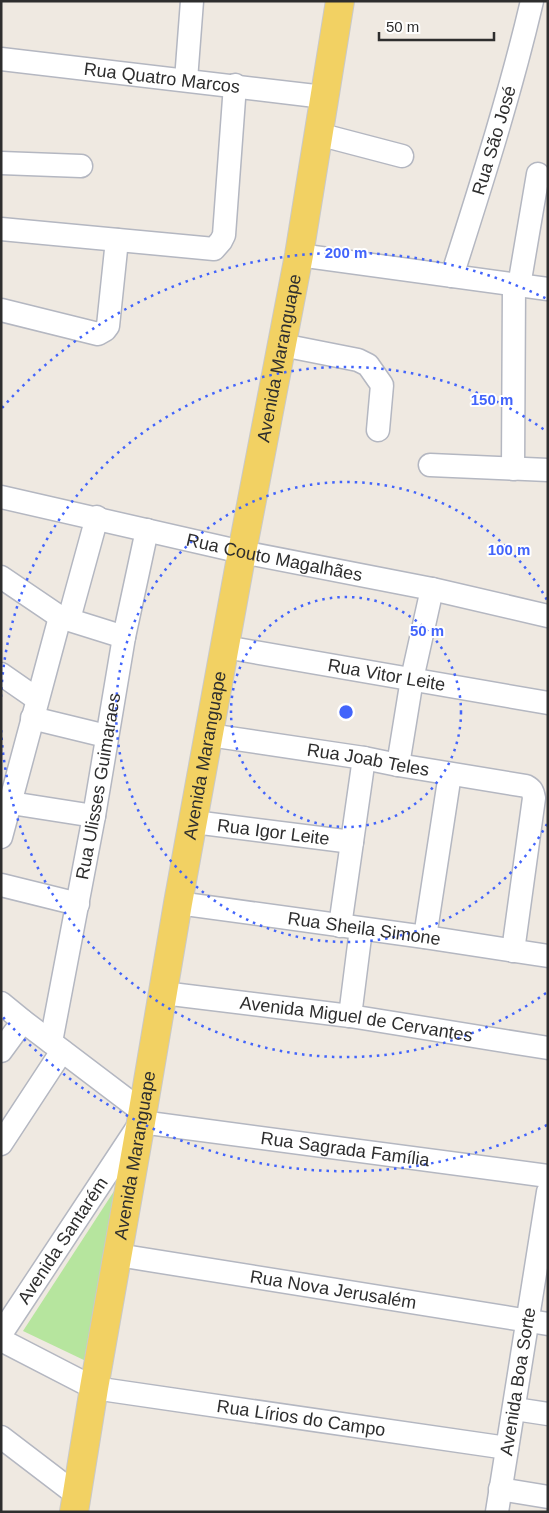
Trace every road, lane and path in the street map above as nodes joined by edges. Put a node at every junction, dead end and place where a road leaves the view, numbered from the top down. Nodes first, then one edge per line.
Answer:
1 (192, 1) edge
2 (340, 1) edge
3 (532, 1) edge
4 (1, 59) edge
5 (186, 80) junction
6 (235, 85) junction
7 (324, 97) junction
8 (318, 134) junction
9 (402, 156) dead end
10 (1, 163) edge
11 (81, 166) dead end
12 (538, 174) dead end
13 (1, 229) edge
14 (117, 240) junction
15 (299, 255) junction
16 (452, 276) junction
17 (517, 285) junction
18 (548, 289) edge
19 (1, 310) edge
20 (282, 345) junction
21 (378, 430) dead end
22 (430, 465) dead end
23 (513, 469) junction
24 (548, 470) edge
25 (1, 497) edge
26 (97, 517) junction
27 (148, 530) junction
28 (242, 552) junction
29 (1, 577) edge
30 (432, 589) junction
31 (548, 616) edge
32 (64, 618) junction
33 (124, 637) junction
34 (225, 647) junction
35 (1, 674) edge
36 (412, 679) junction
37 (548, 703) edge
38 (35, 708) junction
39 (209, 735) junction
40 (106, 736) junction
41 (364, 758) junction
42 (398, 765) junction
43 (450, 774) junction
44 (9, 788) edge
45 (94, 816) junction
46 (194, 822) junction
47 (1, 837) edge
48 (352, 842) junction
49 (1, 885) edge
50 (178, 903) junction
51 (78, 904) junction
52 (351, 928) junction
53 (425, 937) junction
54 (513, 951) junction
55 (548, 956) edge
56 (163, 993) junction
57 (1, 1003) edge
58 (350, 1016) junction
59 (23, 1021) junction
60 (56, 1047) junction
61 (548, 1048) edge
62 (1, 1051) edge
63 (142, 1117) junction
64 (1, 1144) edge
65 (548, 1176) edge
66 (548, 1192) edge
67 (545, 1232) edge
68 (118, 1255) junction
69 (538, 1323) edge
70 (1, 1334) edge
71 (1, 1340) edge
72 (94, 1388) junction
73 (515, 1409) junction
74 (548, 1414) edge
75 (1, 1437) edge
76 (507, 1448) junction
77 (500, 1489) junction
78 (548, 1497) edge
79 (76, 1504) edge
80 (497, 1512) edge

1 - 5 street
2 - 7 main road, Avenida Maranguape
3 - 16 street, Rua São José
4 - 5 street, Rua Quatro Marcos
5 - 6 street, Rua Quatro Marcos
6 - 7 street, Rua Quatro Marcos
6 - 14 street
7 - 8 main road, Avenida Maranguape
8 - 9 street
8 - 15 main road, Avenida Maranguape
10 - 11 street
12 - 17 street
13 - 14 street
14 - 19 street
15 - 16 street
15 - 20 main road, Avenida Maranguape
16 - 17 street
17 - 18 street
17 - 23 street
20 - 21 street
20 - 28 main road, Avenida Maranguape
22 - 23 street
23 - 24 street
25 - 26 street, Rua Couto Magalhães
26 - 27 street, Rua Couto Magalhães
26 - 32 street
27 - 28 street, Rua Couto Magalhães
27 - 33 street, Rua Ulisses Guimaraes
28 - 30 street, Rua Couto Magalhães
28 - 34 main road, Avenida Maranguape
29 - 32 street
30 - 31 street, Rua Couto Magalhães
30 - 36 street
32 - 33 street
32 - 38 street
33 - 40 street, Rua Ulisses Guimaraes
34 - 36 street, Rua Vitor Leite
34 - 39 main road, Avenida Maranguape
35 - 38 street
36 - 37 street, Rua Vitor Leite
36 - 42 street
38 - 40 street
38 - 44 street
39 - 41 street, Rua Joab Teles
39 - 46 main road, Avenida Maranguape
40 - 45 street, Rua Ulisses Guimaraes
41 - 42 street, Rua Joab Teles
41 - 48 street
42 - 43 street, Rua Joab Teles
43 - 53 street
43 - 54 street, Rua Joab Teles
44 - 45 street
44 - 47 street
45 - 51 street, Rua Ulisses Guimaraes
46 - 48 street, Rua Igor Leite
46 - 50 main road, Avenida Maranguape
48 - 52 street
49 - 51 street
50 - 52 street, Rua Sheila Simone
50 - 56 main road, Avenida Maranguape
51 - 60 street, Rua Ulisses Guimaraes
52 - 53 street, Rua Sheila Simone
52 - 58 street
53 - 54 street, Rua Sheila Simone
54 - 55 street, Rua Sheila Simone
56 - 58 street, Avenida Miguel de Cervantes
56 - 63 main road, Avenida Maranguape
57 - 59 street
58 - 61 street, Avenida Miguel de Cervantes
59 - 60 street
59 - 62 street
60 - 63 street
60 - 64 street
63 - 65 street, Rua Sagrada Família
63 - 68 main road, Avenida Maranguape
63 - 70 street, Avenida Santarém
66 - 67 street, Avenida Boa Sorte
67 - 69 street, Avenida Boa Sorte
68 - 69 street, Rua Nova Jerusalém
68 - 72 main road, Avenida Maranguape
69 - 73 street, Avenida Boa Sorte
71 - 72 street, Rua Lírios do Campo
72 - 76 street, Rua Lírios do Campo
72 - 79 main road, Avenida Maranguape
73 - 74 street
73 - 76 street, Avenida Boa Sorte
75 - 79 street
76 - 77 street, Avenida Boa Sorte
77 - 78 street
77 - 80 street, Avenida Boa Sorte

